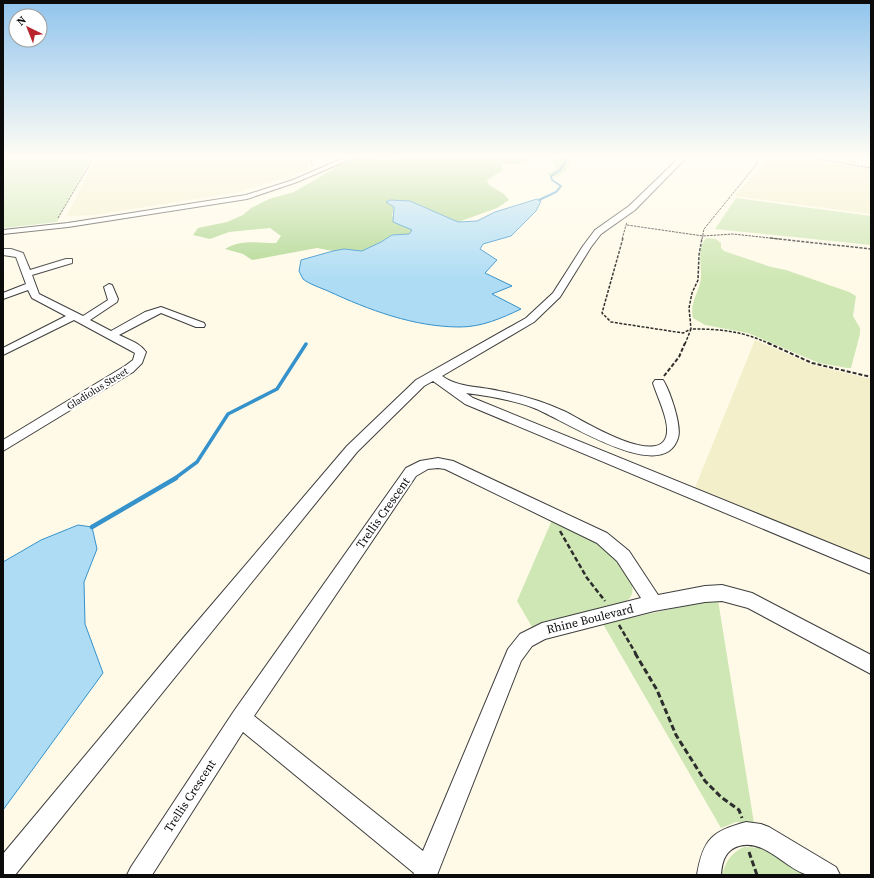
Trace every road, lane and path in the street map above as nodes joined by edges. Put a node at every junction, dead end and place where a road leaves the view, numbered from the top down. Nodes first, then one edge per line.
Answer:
1 (70, 198) edge
2 (241, 198) edge
3 (641, 198) edge
4 (731, 198) edge
5 (625, 213) junction
6 (627, 225) junction
7 (53, 227) junction
8 (3, 232) edge
9 (702, 236) junction
10 (871, 249) edge
11 (3, 252) edge
12 (69, 261) dead end
13 (27, 274) junction
14 (31, 285) junction
15 (109, 287) dead end
16 (3, 296) edge
17 (77, 319) junction
18 (200, 325) dead end
19 (691, 329) junction
20 (111, 335) junction
21 (3, 352) edge
22 (433, 375) junction
23 (871, 377) edge
24 (658, 383) joint
25 (450, 387) junction
26 (3, 446) edge
27 (564, 520) junction
28 (871, 567) edge
29 (654, 603) junction
30 (613, 613) junction
31 (871, 665) edge
32 (241, 718) junction
33 (746, 833) junction
34 (3, 872) edge
35 (426, 872) edge
36 (139, 875) edge
37 (709, 875) edge
38 (757, 875) edge
39 (828, 875) edge

1 - 7 path
2 - 7 street
3 - 5 street
4 - 9 path
5 - 6 path
5 - 22 street
6 - 9 path
6 - 19 path
7 - 8 street
9 - 10 path
9 - 19 path
11 - 13 street, Gladiolus Street
12 - 13 street
13 - 14 street, Gladiolus Street
14 - 16 street
14 - 17 street, Gladiolus Street
15 - 17 street
17 - 20 street, Gladiolus Street
17 - 21 street
18 - 20 street
19 - 23 path
19 - 24 path
20 - 26 street, Gladiolus Street
22 - 25 street
22 - 34 street
24 - 25 street
25 - 28 street
27 - 29 street, Trellis Crescent
27 - 30 path
27 - 32 street, Trellis Crescent
29 - 30 street, Rhine Boulevard
29 - 31 street, Rhine Boulevard
30 - 33 path
30 - 35 street, Rhine Boulevard
32 - 35 street
32 - 36 street, Trellis Crescent
33 - 37 street
33 - 38 path
33 - 39 street

